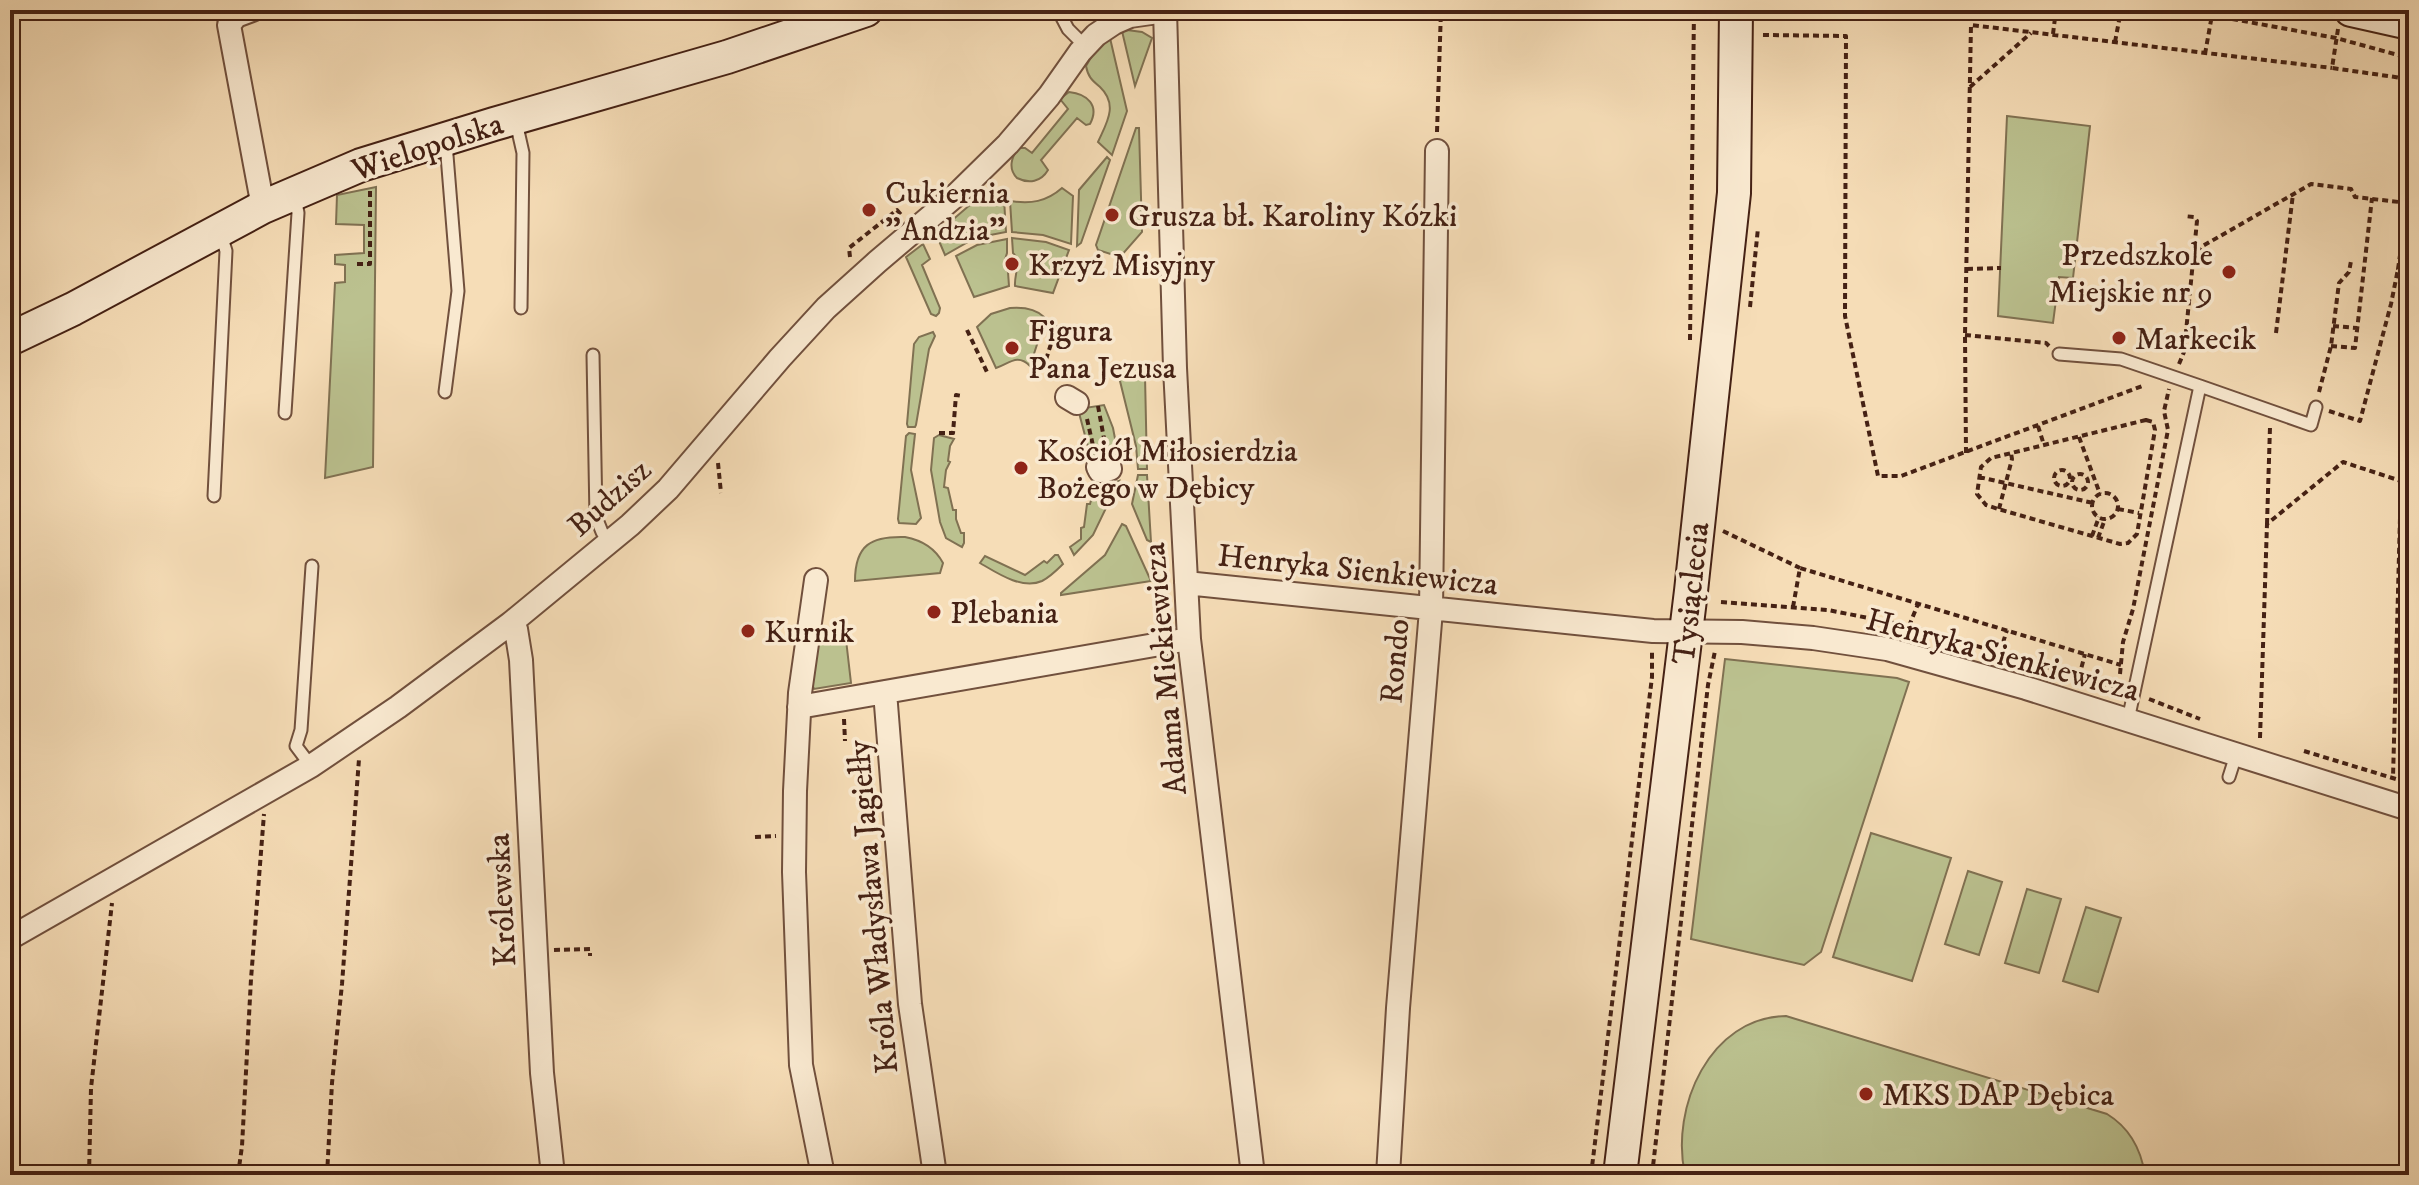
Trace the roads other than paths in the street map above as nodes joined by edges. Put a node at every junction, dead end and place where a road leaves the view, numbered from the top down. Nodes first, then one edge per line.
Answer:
1 (252, 10) edge
2 (866, 10) edge
3 (1058, 10) edge
4 (1165, 10) edge
5 (1736, 10) edge
6 (2394, 17) edge
7 (2343, 24) edge
8 (1085, 46) junction
9 (515, 117) junction
10 (445, 139) junction
11 (1437, 151) road end
12 (294, 193) junction
13 (263, 207) junction
14 (219, 230) junction
15 (521, 308) dead end
16 (10, 339) edge
17 (2059, 354) road end
18 (593, 355) dead end
19 (2200, 386) junction
20 (445, 392) dead end
21 (2316, 407) road end
22 (285, 413) dead end
23 (214, 496) dead end
24 (609, 542) junction
25 (312, 566) dead end
26 (816, 580) dead end
27 (1186, 583) junction
28 (1431, 610) junction
29 (511, 623) junction
30 (1702, 630) junction
31 (1189, 639) junction
32 (871, 690) junction
33 (799, 707) junction
34 (2128, 720) junction
35 (2236, 755) junction
36 (311, 766) junction
37 (2229, 777) dead end
38 (2409, 809) edge
39 (10, 938) edge
40 (553, 1175) edge
41 (823, 1175) edge
42 (935, 1175) edge
43 (1253, 1175) edge
44 (1388, 1175) edge
45 (1620, 1175) edge

1 - 13 street
2 - 9 street, Wielopolska
3 - 8 lane
4 - 8 street, Budzisz
4 - 27 street, Adama Mickiewicza
5 - 30 street, Tysiąclecia
6 - 7 street
8 - 24 street, Budzisz
9 - 10 street, Wielopolska
9 - 15 lane
10 - 12 street, Wielopolska
10 - 20 lane
11 - 28 street, Rondo
12 - 13 street, Wielopolska
12 - 22 lane
13 - 14 street, Wielopolska
14 - 16 street, Wielopolska
14 - 23 lane
17 - 19 lane
18 - 24 lane
19 - 21 lane
19 - 34 lane
24 - 29 street, Budzisz
25 - 36 lane
26 - 33 street, Króla Władysława Jagiełły
27 - 28 street, Henryka Sienkiewicza
27 - 31 street, Adama Mickiewicza
28 - 30 street, Henryka Sienkiewicza
28 - 44 street, Rondo
29 - 36 street, Budzisz
29 - 40 street, Królewska
30 - 34 street, Henryka Sienkiewicza
30 - 45 street, Tysiąclecia
31 - 32 street, Króla Władysława Jagiełły
31 - 43 street, Adama Mickiewicza
32 - 33 street, Króla Władysława Jagiełły
32 - 42 street, Króla Władysława Jagiełły
33 - 41 street, Króla Władysława Jagiełły
34 - 35 street, Henryka Sienkiewicza
35 - 37 lane
35 - 38 street, Henryka Sienkiewicza
36 - 39 street, Budzisz

